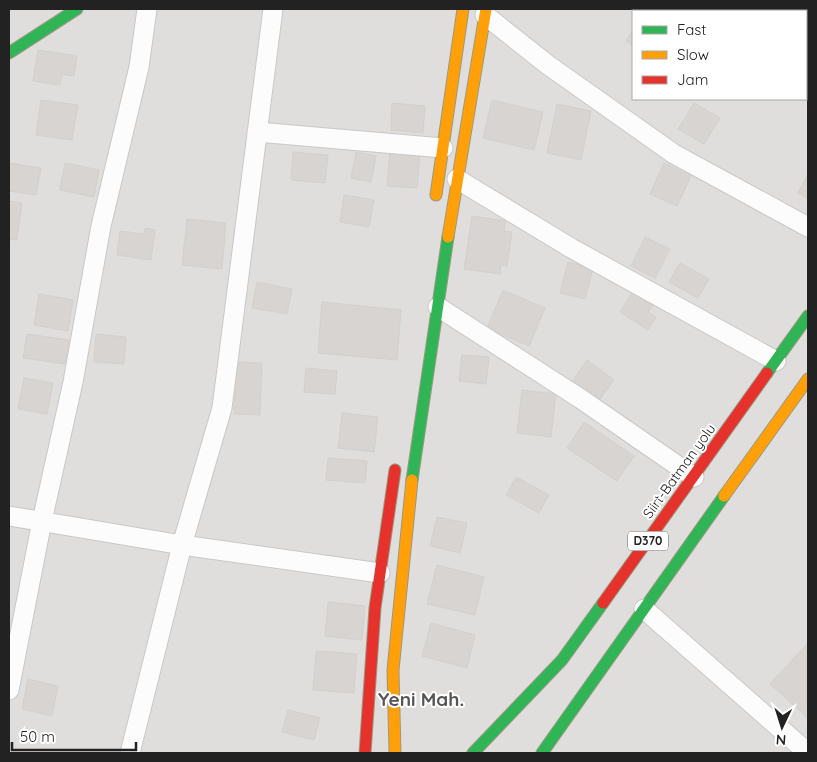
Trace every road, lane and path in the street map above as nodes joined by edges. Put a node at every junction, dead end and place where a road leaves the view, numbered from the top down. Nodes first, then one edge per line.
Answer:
1 (77, 9) edge
2 (147, 9) edge
3 (273, 9) edge
4 (463, 9) edge
5 (486, 12) edge
6 (9, 53) edge
7 (257, 132) junction
8 (443, 148) junction
9 (457, 179) junction
10 (434, 208) dead end
11 (808, 227) edge
12 (438, 306) junction
13 (808, 316) edge
14 (776, 361) junction
15 (808, 379) edge
16 (398, 454) dead end
17 (694, 477) junction
18 (9, 516) edge
19 (42, 521) junction
20 (182, 544) junction
21 (380, 573) junction
22 (644, 609) junction
23 (9, 690) edge
24 (130, 753) edge
25 (365, 753) edge
26 (395, 753) edge
27 (473, 753) edge
28 (542, 753) edge
29 (808, 753) edge

1 - 6 main road
2 - 19 street
3 - 7 street
4 - 8 main road
5 - 9 main road
5 - 11 street
7 - 8 street
7 - 20 street
8 - 10 main road
9 - 12 main road
9 - 14 street
12 - 17 street
12 - 26 main road
13 - 14 main road, Siirt-Batman yolu / D370
14 - 17 main road, Siirt-Batman yolu / D370
15 - 22 main road, D370
16 - 21 main road
17 - 27 main road, Siirt-Batman yolu / D370
18 - 19 street
19 - 20 street
19 - 23 street
20 - 21 street
20 - 24 street
21 - 25 main road
22 - 28 main road, D370
22 - 29 street

